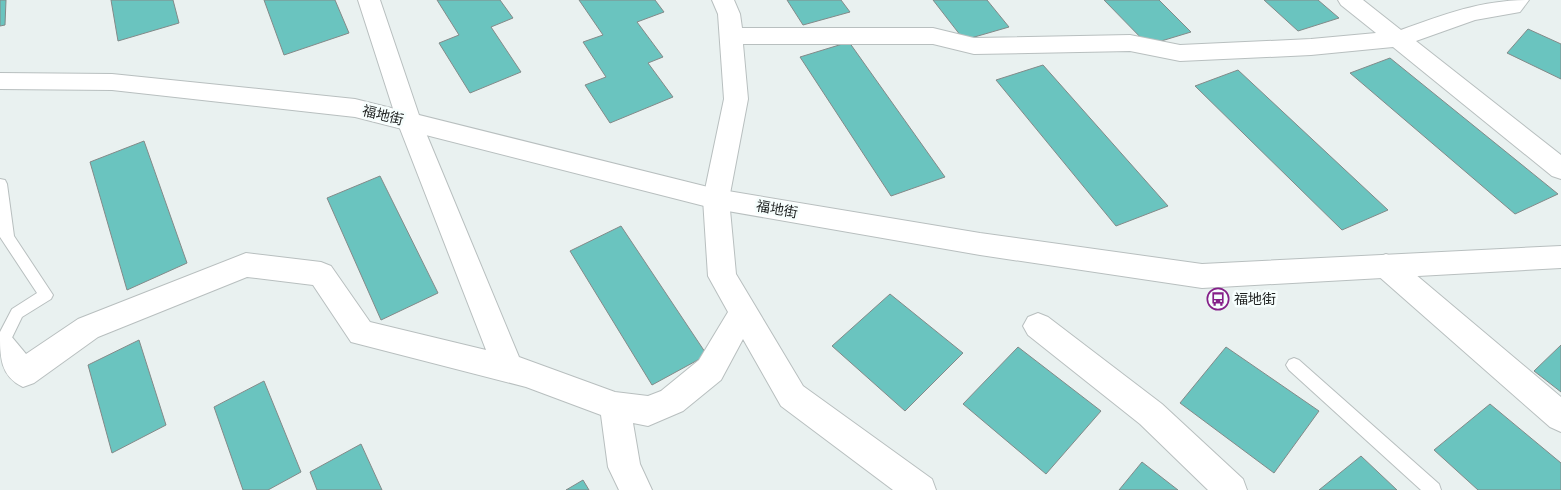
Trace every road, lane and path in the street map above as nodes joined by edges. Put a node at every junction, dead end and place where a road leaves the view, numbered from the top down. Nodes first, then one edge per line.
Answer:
1 (369, 0) edge
2 (723, 0) edge
3 (1349, 0) edge
4 (1518, 0) edge
5 (730, 36) junction
6 (1398, 39) junction
7 (0, 81) edge
8 (409, 121) junction
9 (1561, 169) edge
10 (0, 184) edge
11 (716, 199) junction
12 (1561, 257) edge
13 (1386, 266) junction
14 (743, 312) junction
15 (1038, 326) dead end
16 (0, 345) edge
17 (1294, 365) dead end
18 (508, 368) junction
19 (615, 406) junction
20 (1561, 417) edge
21 (636, 490) edge
22 (920, 490) edge
23 (1231, 490) edge
24 (1433, 490) edge

1 - 8 street
2 - 5 street
3 - 6 street
4 - 6 street
5 - 6 street
5 - 11 street
6 - 9 street
7 - 8 street, 福地街
8 - 11 street, 福地街
8 - 18 street
10 - 16 lane
11 - 13 street, 福地街
11 - 14 street
12 - 13 street, 福地街
13 - 20 street
14 - 19 street
14 - 22 street
15 - 23 street
16 - 18 street
17 - 24 lane
18 - 19 street
19 - 21 street

